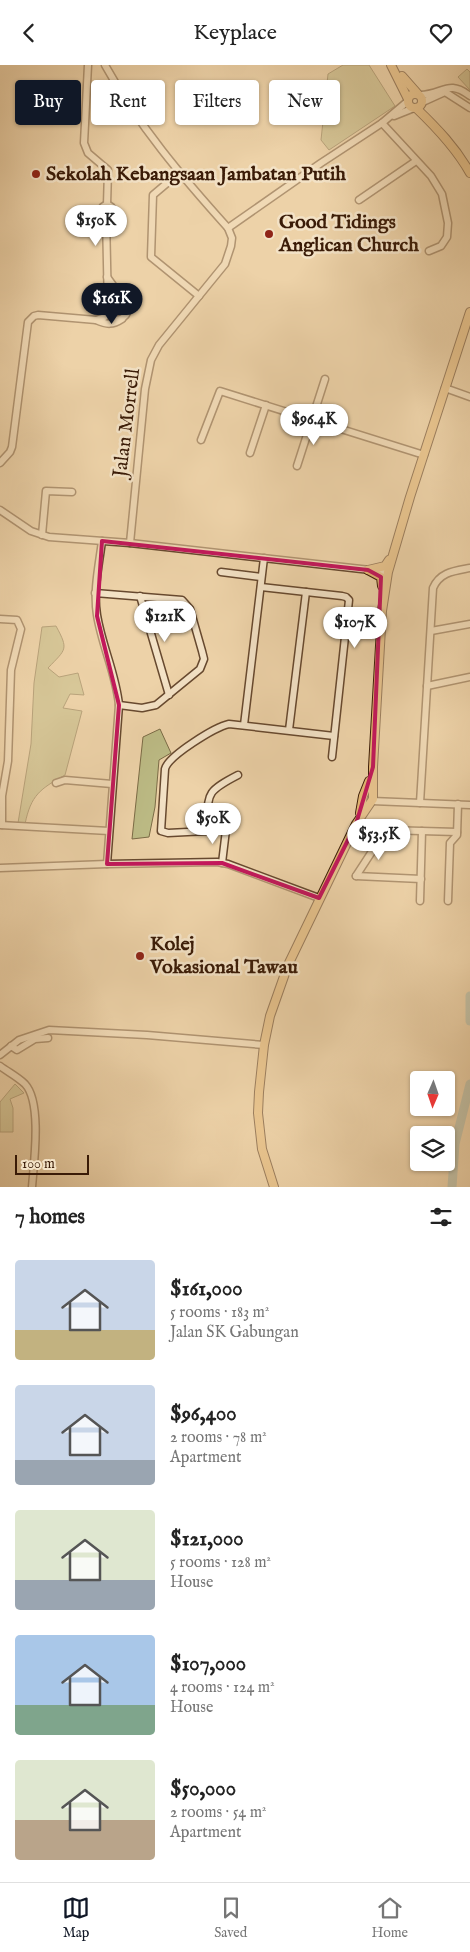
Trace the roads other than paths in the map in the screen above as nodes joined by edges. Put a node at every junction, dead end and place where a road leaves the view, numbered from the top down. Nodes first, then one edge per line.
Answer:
1 (88, 65) edge
2 (105, 65) edge
3 (392, 65) edge
4 (454, 87) junction
5 (451, 96) junction
6 (470, 96) edge
7 (420, 97) junction
8 (408, 100) junction
9 (415, 108) junction
10 (470, 108) edge
11 (388, 119) junction
12 (382, 123) junction
13 (440, 130) junction
14 (416, 161) junction
15 (179, 173) junction
16 (470, 173) edge
17 (359, 200) dead end
18 (228, 228) junction
19 (429, 251) dead end
20 (107, 276) junction
21 (199, 296) junction
22 (125, 302) junction
23 (108, 309) junction
24 (470, 313) edge
25 (122, 319) junction
26 (96, 320) junction
27 (325, 379) dead end
28 (445, 388) junction
29 (470, 397) edge
30 (266, 405) junction
31 (312, 419) junction
32 (201, 440) dead end
33 (250, 453) dead end
34 (424, 455) junction
35 (0, 463) edge
36 (297, 466) dead end
37 (72, 492) dead end
38 (0, 511) edge
39 (42, 535) junction
40 (102, 541) junction
41 (130, 543) junction
42 (392, 554) junction
43 (264, 558) junction
44 (470, 568) edge
45 (368, 570) junction
46 (221, 572) dead end
47 (388, 572) junction
48 (262, 577) junction
49 (261, 587) junction
50 (306, 592) junction
51 (95, 593) junction
52 (140, 597) junction
53 (382, 611) junction
54 (0, 619) edge
55 (470, 624) edge
56 (430, 631) junction
57 (470, 677) edge
58 (427, 686) junction
59 (169, 695) junction
60 (119, 705) junction
61 (244, 725) junction
62 (289, 730) junction
63 (334, 735) junction
64 (332, 757) dead end
65 (238, 775) dead end
66 (56, 783) dead end
67 (112, 784) junction
68 (370, 797) junction
69 (420, 803) junction
70 (458, 804) junction
71 (470, 805) edge
72 (1, 825) edge
73 (108, 831) junction
74 (207, 831) junction
75 (422, 831) junction
76 (457, 832) junction
77 (222, 863) junction
78 (107, 864) junction
79 (0, 868) edge
80 (420, 879) junction
81 (320, 898) junction
82 (420, 901) dead end
83 (448, 901) dead end
84 (48, 1038) dead end
85 (264, 1045) junction
86 (11, 1046) junction
87 (0, 1055) edge
88 (0, 1066) edge
89 (32, 1187) edge
90 (274, 1187) edge

1 - 20 street
2 - 15 street
3 - 7 main road
3 - 8 main road
4 - 5 street
4 - 6 street
4 - 7 street
5 - 7 street
5 - 10 street
7 - 8 main road
7 - 9 main road
7 - 13 main road
8 - 9 main road
8 - 11 street
9 - 11 street
9 - 13 main road
11 - 12 street
12 - 14 street
12 - 18 street
13 - 16 main road
14 - 17 street
14 - 19 street
15 - 18 street
15 - 21 street
18 - 21 street, Jalan Morrell
20 - 22 street
20 - 23 street
21 - 41 street, Jalan Morrell
22 - 23 street
22 - 25 street
23 - 25 street
23 - 26 street
24 - 28 main road
25 - 26 street
26 - 35 street
27 - 31 street
28 - 29 street
28 - 34 main road
30 - 31 street
30 - 32 street
30 - 33 street
31 - 34 street
31 - 36 street
34 - 42 main road
37 - 39 street
38 - 39 street
39 - 40 street
40 - 41 street
40 - 51 street
41 - 43 street
42 - 45 main road
42 - 47 main road
43 - 45 street
43 - 48 street
44 - 56 street
45 - 47 street
45 - 53 main road
46 - 48 street
47 - 53 main road
48 - 49 street
49 - 50 street
49 - 61 street
50 - 62 street
50 - 63 street
51 - 52 street
51 - 60 street
52 - 59 street
52 - 59 street
53 - 68 main road
54 - 72 street
55 - 56 street
56 - 58 street
57 - 58 street
58 - 69 street
59 - 60 street
60 - 67 street
61 - 62 street
61 - 74 street
62 - 63 street
63 - 64 street
65 - 74 street
66 - 67 street
67 - 73 street
68 - 69 street
68 - 81 main road
69 - 70 street
70 - 71 street
70 - 76 street
72 - 73 street
73 - 78 street
74 - 77 street
75 - 76 street
75 - 80 street
75 - 80 street
76 - 83 street
77 - 78 street
77 - 81 street
78 - 79 street
80 - 82 street
81 - 85 main road
84 - 86 street
85 - 86 street
85 - 90 main road
86 - 87 street
88 - 89 street

